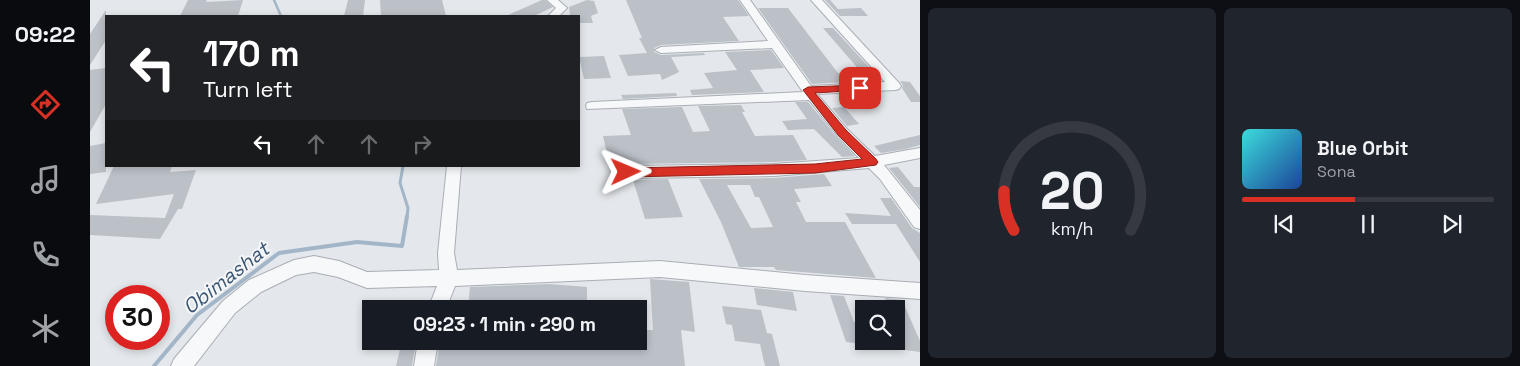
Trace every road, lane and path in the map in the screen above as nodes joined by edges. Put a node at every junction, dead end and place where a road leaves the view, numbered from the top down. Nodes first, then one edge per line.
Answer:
1 (552, 0) edge
2 (744, 0) edge
3 (816, 0) edge
4 (554, 15) edge
5 (776, 44) junction
6 (661, 50) dead end
7 (810, 93) junction
8 (592, 106) dead end
9 (920, 153) edge
10 (872, 162) junction
11 (454, 167) edge
12 (626, 172) dead end
13 (920, 222) edge
14 (449, 278) junction
15 (920, 291) edge
16 (440, 300) edge
17 (427, 350) edge
18 (181, 366) edge
19 (424, 366) edge

1 - 4 street
2 - 5 street
3 - 7 street
5 - 6 street
5 - 7 street
7 - 8 street
7 - 10 street
9 - 10 street
10 - 12 street
10 - 13 street
11 - 14 street
14 - 15 street
14 - 16 street
14 - 18 street
17 - 19 street

